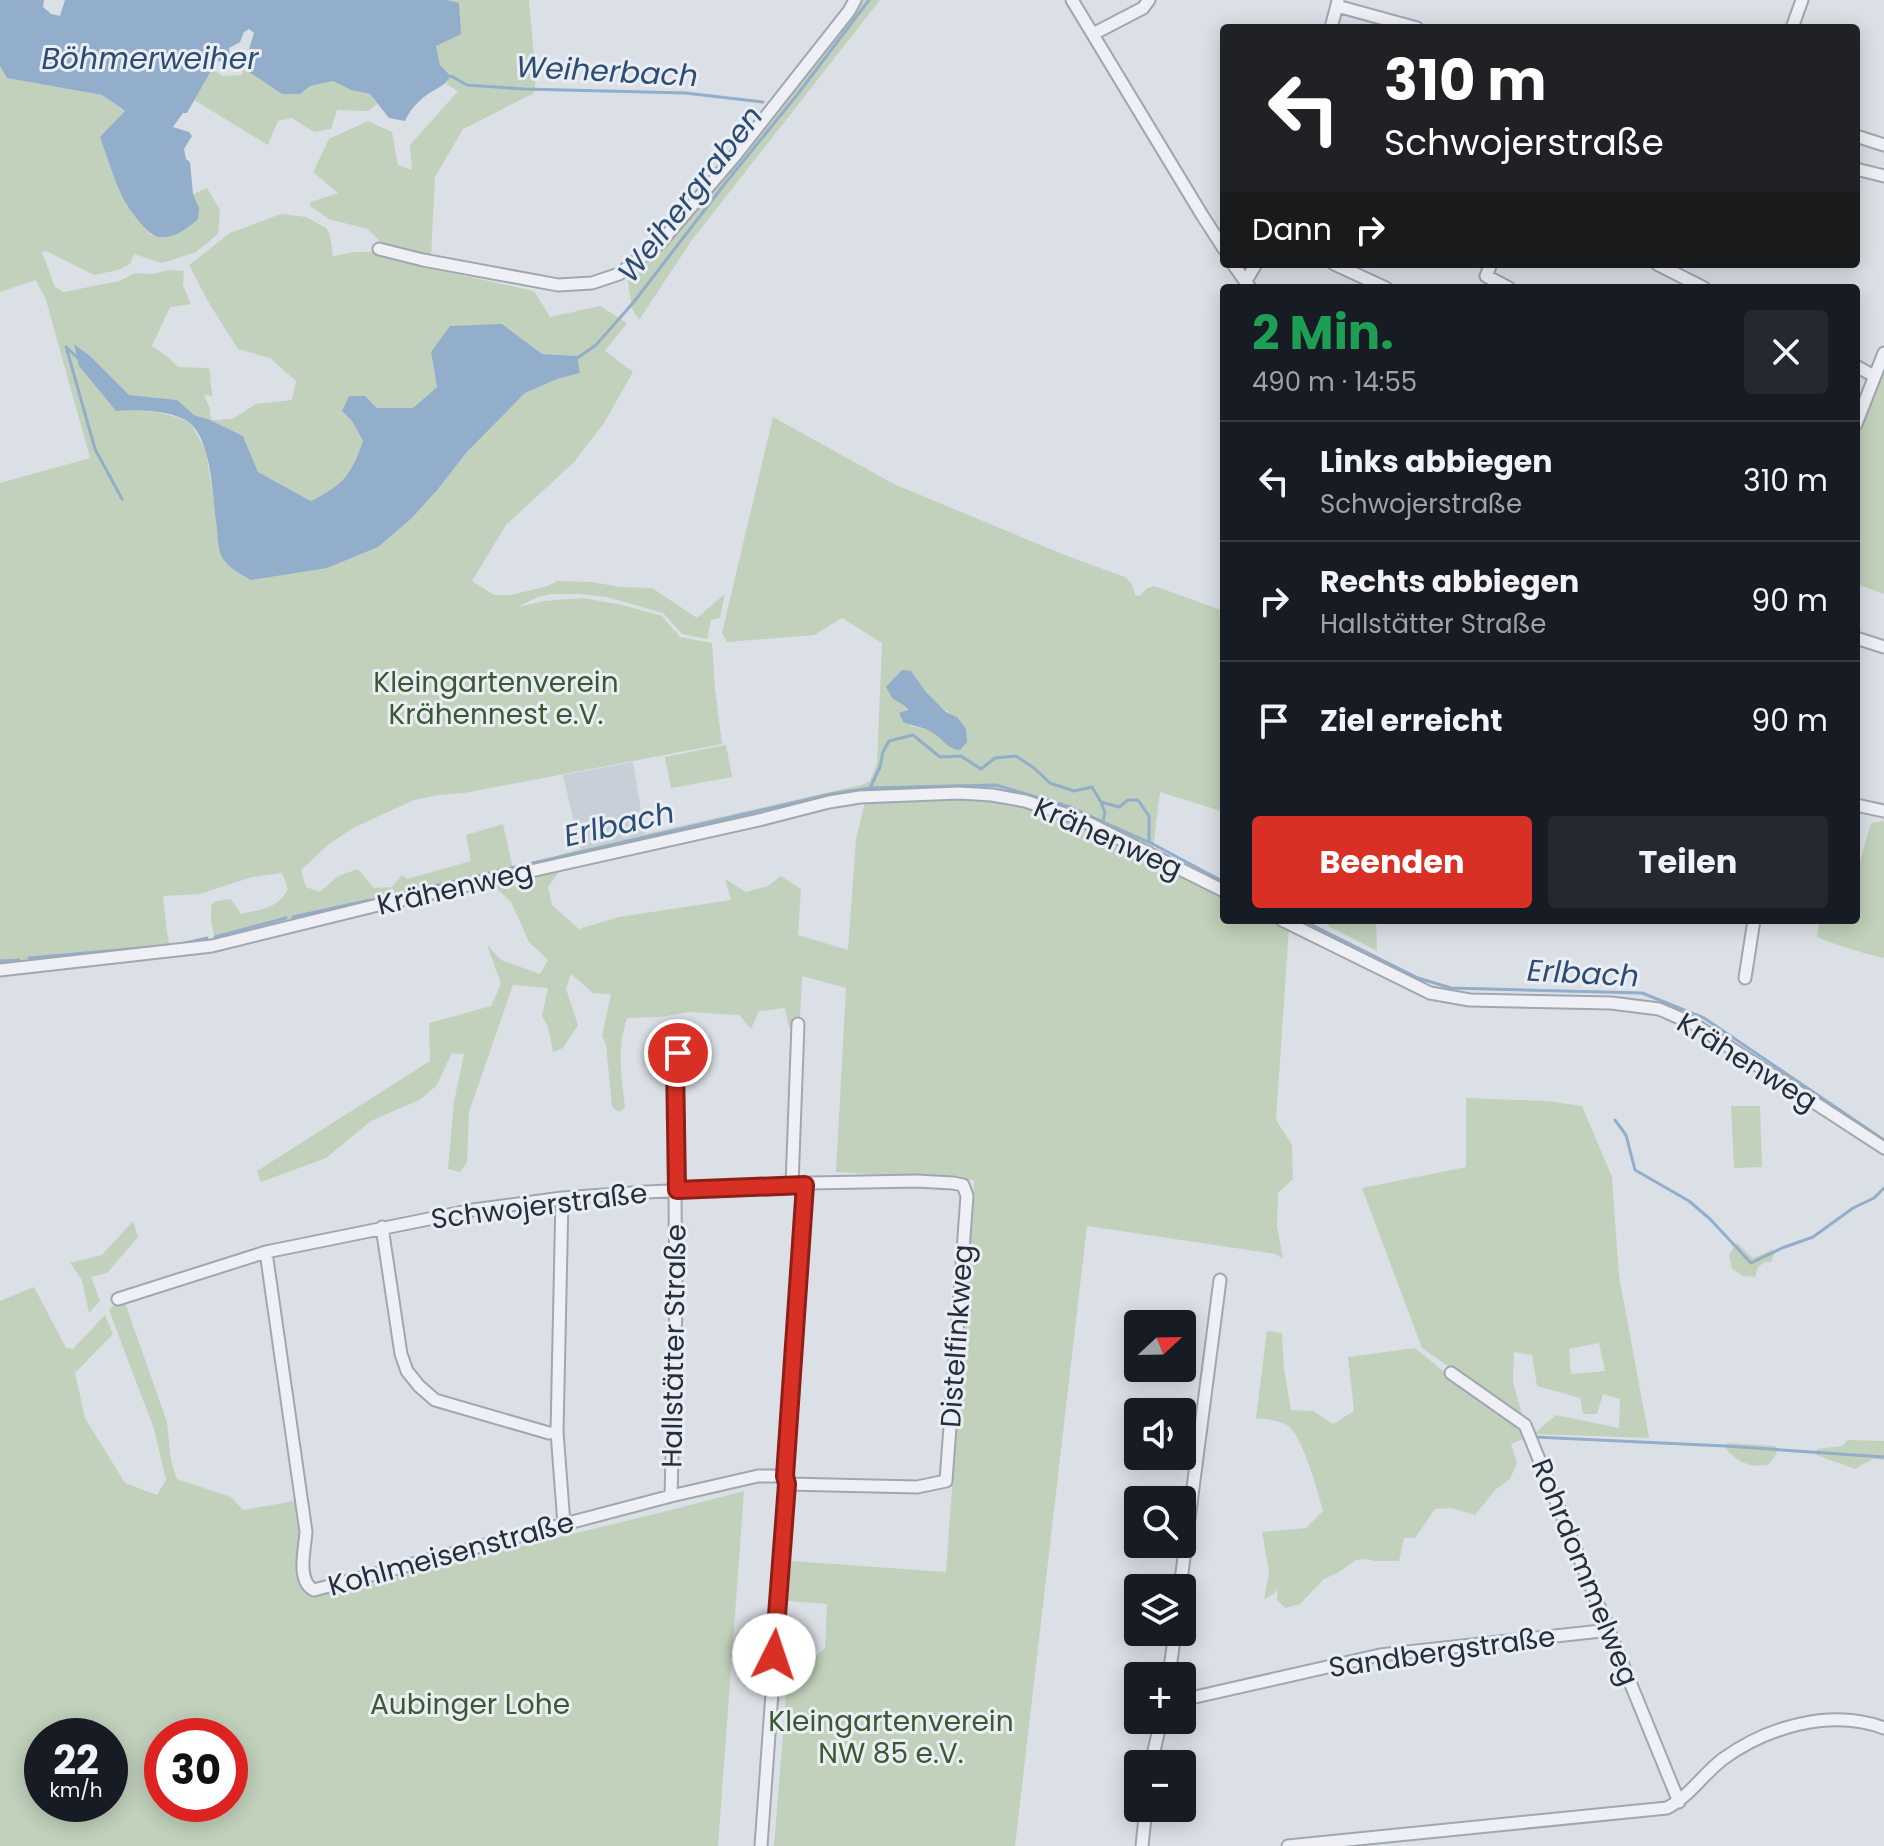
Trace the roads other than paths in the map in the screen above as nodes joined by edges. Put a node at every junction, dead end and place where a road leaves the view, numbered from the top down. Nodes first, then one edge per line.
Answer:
1 (855, 0) edge
2 (1072, 0) edge
3 (1149, 0) edge
4 (1802, 0) edge
5 (1338, 3) edge
6 (1332, 24) edge
7 (1404, 24) edge
8 (1793, 24) edge
9 (1093, 34) junction
10 (1860, 137) edge
11 (1884, 145) edge
12 (1860, 170) edge
13 (1884, 176) edge
14 (1220, 243) edge
15 (379, 249) dead end
16 (1343, 268) edge
17 (1665, 268) edge
18 (1377, 284) edge
19 (1696, 284) edge
20 (1884, 353) edge
21 (1860, 368) edge
22 (1874, 376) junction
23 (1860, 413) edge
24 (1860, 639) edge
25 (1884, 647) edge
26 (1860, 806) edge
27 (1884, 811) edge
28 (1220, 889) edge
29 (1290, 924) edge
30 (1753, 924) edge
31 (0, 970) edge
32 (1745, 978) dead end
33 (798, 1024) dead end
34 (678, 1053) dead end
35 (1884, 1148) edge
36 (792, 1185) junction
37 (805, 1185) junction
38 (677, 1190) junction
39 (967, 1192) joint
40 (562, 1198) junction
41 (382, 1227) junction
42 (266, 1252) junction
43 (1220, 1280) dead end
44 (118, 1299) dead end
45 (1451, 1373) dead end
46 (557, 1432) junction
47 (786, 1480) junction
48 (946, 1481) joint
49 (671, 1496) junction
50 (564, 1524) junction
51 (1182, 1574) edge
52 (1610, 1630) junction
53 (1196, 1697) edge
54 (1884, 1728) edge
55 (1679, 1802) junction
56 (1145, 1822) edge
57 (761, 1846) edge
58 (1142, 1846) edge
59 (1288, 1846) edge

1 - 15 street
2 - 9 street
3 - 9 street
4 - 8 street
5 - 6 street
5 - 7 street
9 - 14 street
10 - 11 street
12 - 13 street
16 - 18 street
17 - 19 street
20 - 22 street
21 - 22 street
22 - 23 street
24 - 25 street
26 - 27 street
28 - 31 street, Krähenweg
29 - 35 street, Krähenweg
30 - 32 street
33 - 36 street
34 - 38 street, Hallstätter Straße
36 - 37 street, Schwojerstraße
36 - 38 street, Schwojerstraße
37 - 39 street, Schwojerstraße
37 - 47 street
38 - 40 street, Schwojerstraße
38 - 49 street, Hallstätter Straße
39 - 48 street, Distelfinkweg
40 - 41 street, Schwojerstraße
40 - 46 street
41 - 42 street, Schwojerstraße
41 - 46 street
42 - 44 street, Schwojerstraße
42 - 50 street, Kohlmeisenstraße
43 - 51 street
45 - 52 street, Rohrdommelweg
46 - 50 street
47 - 48 street, Kohlmeisenstraße
47 - 49 street, Kohlmeisenstraße
47 - 57 street
49 - 50 street, Kohlmeisenstraße
52 - 53 street, Sandbergstraße
52 - 55 street, Rohrdommelweg
54 - 55 street
55 - 59 street
56 - 58 street

